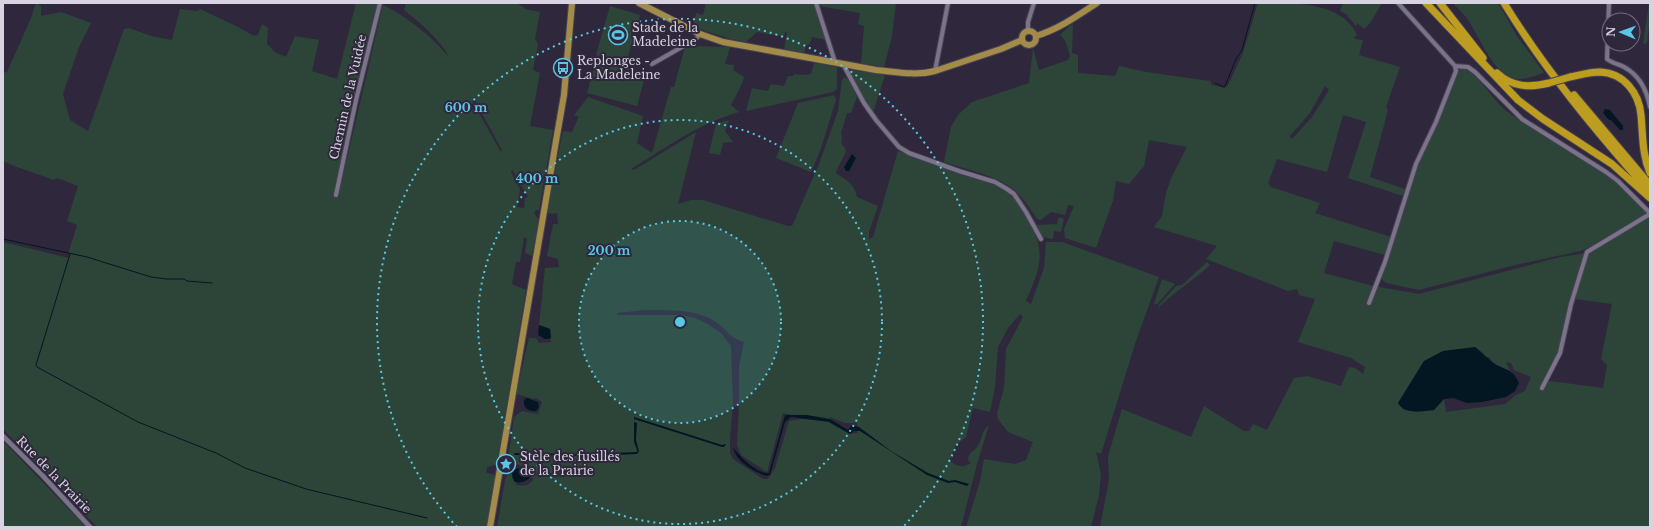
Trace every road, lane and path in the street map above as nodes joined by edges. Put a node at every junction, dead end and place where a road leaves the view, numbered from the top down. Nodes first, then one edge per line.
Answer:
1 (380, 3) edge
2 (572, 3) edge
3 (639, 3) edge
4 (816, 3) edge
5 (948, 3) edge
6 (1034, 3) edge
7 (1097, 3) edge
8 (1398, 3) edge
9 (1426, 3) edge
10 (1440, 3) edge
11 (1504, 3) edge
12 (1510, 3) edge
13 (1609, 3) edge
14 (1028, 30) junction
15 (1036, 36) junction
16 (698, 37) junction
17 (1022, 40) junction
18 (835, 62) junction
19 (652, 64) dead end
20 (843, 64) junction
21 (1455, 66) junction
22 (935, 71) junction
23 (1650, 107) edge
24 (1650, 173) edge
25 (1650, 185) edge
26 (1650, 192) edge
27 (336, 195) dead end
28 (1650, 198) edge
29 (1650, 214) edge
30 (1040, 240) dead end
31 (1368, 304) dead end
32 (1542, 388) dead end
33 (3, 436) edge
34 (90, 527) edge
35 (490, 527) edge

1 - 27 street, Chemin de la Vuidée
2 - 35 main road
3 - 16 main road
4 - 18 street
5 - 22 street
6 - 14 street
7 - 15 main road
8 - 21 street
9 - 28 highway
10 - 24 highway, bridge
11 - 26 highway
12 - 25 highway
13 - 23 street
14 - 15 main road
14 - 17 main road
15 - 17 main road
16 - 18 main road
16 - 19 street
17 - 22 main road
18 - 20 main road
20 - 22 main road
20 - 30 street
21 - 29 street
21 - 31 street
29 - 32 street
33 - 34 street, Rue de la Prairie

